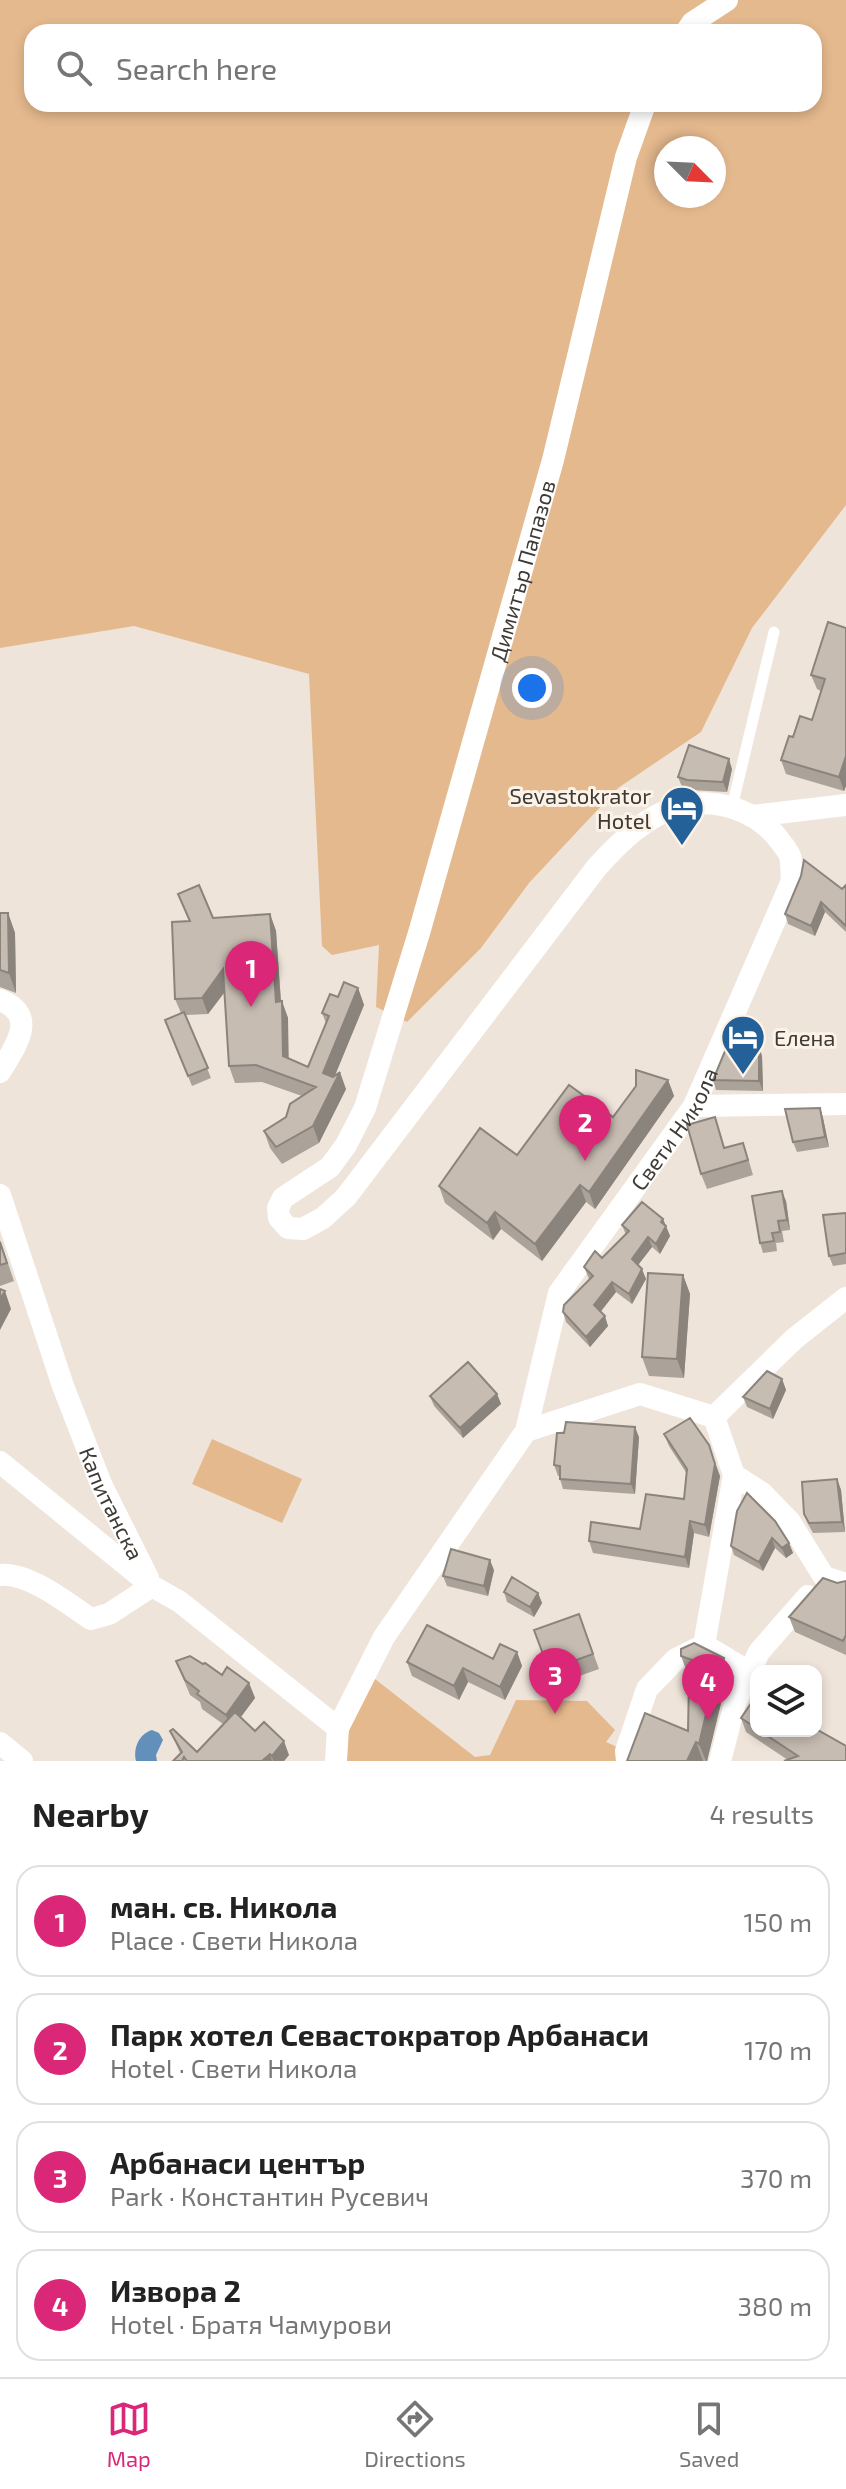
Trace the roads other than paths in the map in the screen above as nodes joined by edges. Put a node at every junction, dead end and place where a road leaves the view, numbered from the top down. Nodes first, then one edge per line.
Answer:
1 (727, 0) edge
2 (691, 24) edge
3 (642, 112) edge
4 (774, 632) dead end
5 (846, 805) edge
6 (742, 811) junction
7 (0, 1000) edge
8 (18, 1043) junction
9 (0, 1057) edge
10 (0, 1072) edge
11 (846, 1104) edge
12 (694, 1106) junction
13 (0, 1195) edge
14 (846, 1298) edge
15 (714, 1417) junction
16 (526, 1431) junction
17 (0, 1462) edge
18 (734, 1475) junction
19 (0, 1575) edge
20 (840, 1582) edge
21 (152, 1586) junction
22 (704, 1645) junction
23 (749, 1672) junction
24 (338, 1728) junction
25 (0, 1743) edge
26 (22, 1761) edge
27 (336, 1761) edge
28 (627, 1761) edge
29 (720, 1761) edge

1 - 2 street
3 - 6 street, Димитър Папазов
4 - 6 lane
5 - 6 street
6 - 12 street, Свети Никола
7 - 8 street
8 - 9 lane
8 - 10 street
11 - 12 street
12 - 16 street, Свети Никола
13 - 21 street, Капитанска
14 - 15 street
15 - 16 street
15 - 18 street
16 - 24 street, Свети Никола
17 - 21 street
18 - 20 street
18 - 22 street
19 - 21 street
20 - 23 street
21 - 24 street, Капитанска
22 - 23 street
22 - 28 street
23 - 29 street
24 - 27 street, Свети Никола
25 - 26 street

